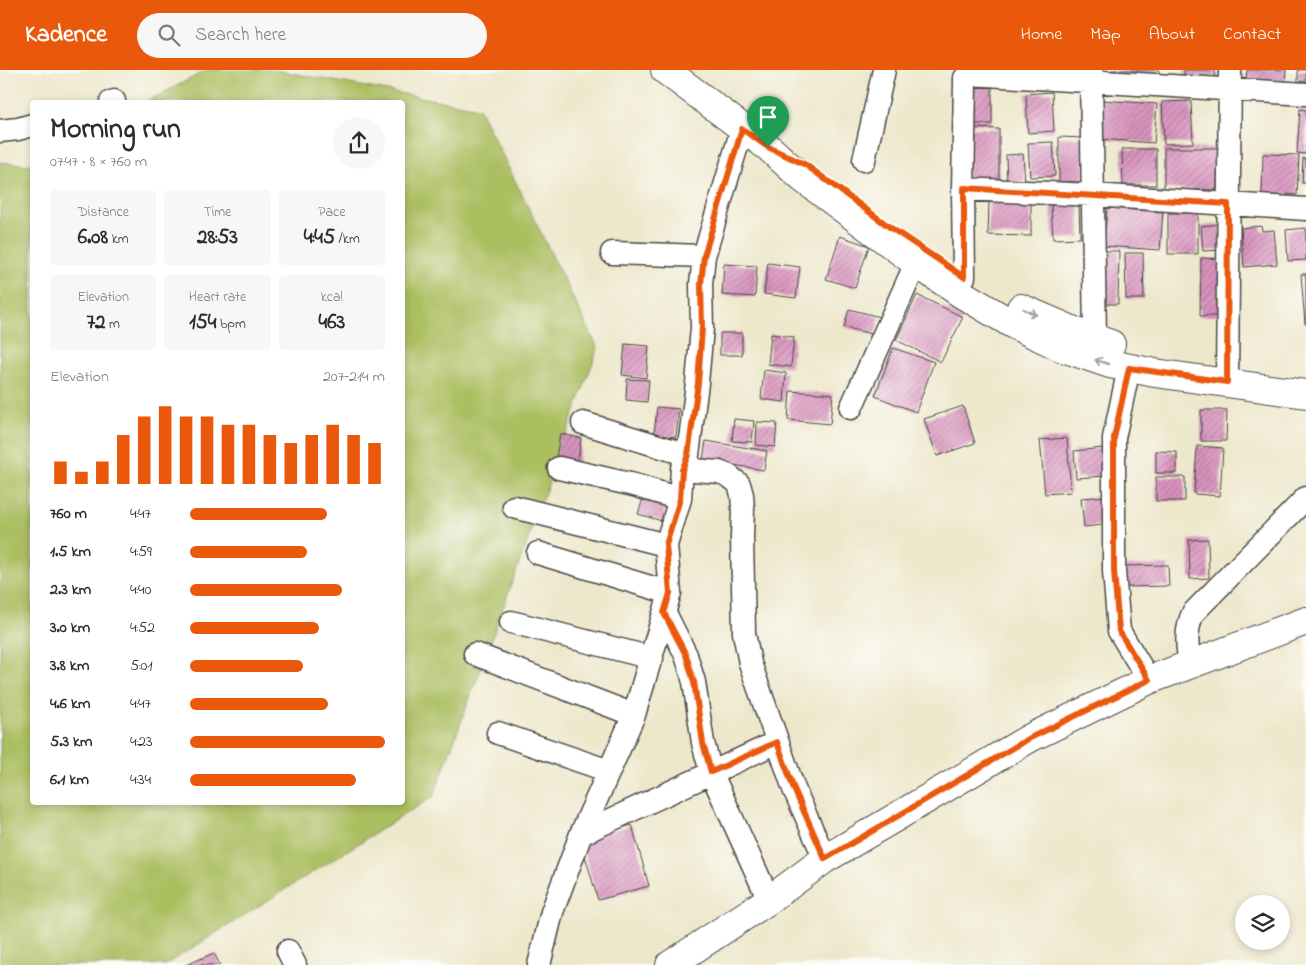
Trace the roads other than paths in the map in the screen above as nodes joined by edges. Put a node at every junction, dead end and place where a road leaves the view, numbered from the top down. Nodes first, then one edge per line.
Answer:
1 (666, 70) edge
2 (884, 70) edge
3 (1091, 76) edge
4 (1230, 80) edge
5 (1306, 94) edge
6 (30, 126) edge
7 (742, 129) junction
8 (0, 131) edge
9 (768, 147) junction
10 (864, 160) dead end
11 (964, 188) junction
12 (1093, 195) junction
13 (1228, 204) junction
14 (1306, 209) edge
15 (612, 253) dead end
16 (704, 256) junction
17 (916, 263) junction
18 (964, 277) junction
19 (1095, 339) junction
20 (1129, 368) junction
21 (1227, 374) junction
22 (1306, 376) edge
23 (1306, 394) edge
24 (851, 408) dead end
25 (583, 423) dead end
26 (685, 462) junction
27 (559, 468) dead end
28 (1306, 498) edge
29 (680, 499) junction
30 (514, 507) dead end
31 (666, 545) junction
32 (538, 553) dead end
33 (667, 603) junction
34 (1306, 620) edge
35 (511, 622) dead end
36 (475, 654) dead end
37 (652, 658) junction
38 (1190, 664) junction
39 (1149, 680) junction
40 (634, 715) junction
41 (498, 734) dead end
42 (777, 742) junction
43 (609, 771) junction
44 (711, 772) junction
45 (581, 834) junction
46 (825, 859) junction
47 (769, 900) junction
48 (539, 965) edge
49 (670, 965) edge

1 - 7 street
2 - 10 street
3 - 4 street
3 - 11 street
3 - 12 street
4 - 5 street
4 - 13 street
6 - 8 street
7 - 9 street
7 - 16 street
9 - 17 street
9 - 18 street
11 - 12 street
11 - 18 street
12 - 13 street
12 - 19 street
13 - 14 street
13 - 21 street
15 - 16 street
16 - 26 street
20 -> 17 street
17 - 24 street
18 -> 19 street
19 - 21 street
20 - 21 street
20 - 39 street
21 - 22 street
21 - 23 street
25 - 26 street
26 - 29 street
26 - 42 street
27 - 29 street
28 - 38 street
29 - 31 street
30 - 31 street
31 - 33 street
32 - 33 street
33 - 37 street
33 - 44 street
34 - 38 street
35 - 37 street
36 - 40 street
37 - 40 street
38 - 39 street
39 - 46 street
40 - 43 street
41 - 43 street
42 - 44 street
42 - 46 street
43 - 45 street
44 - 45 street
44 - 47 street
45 - 48 street
46 - 47 street
47 - 49 street

